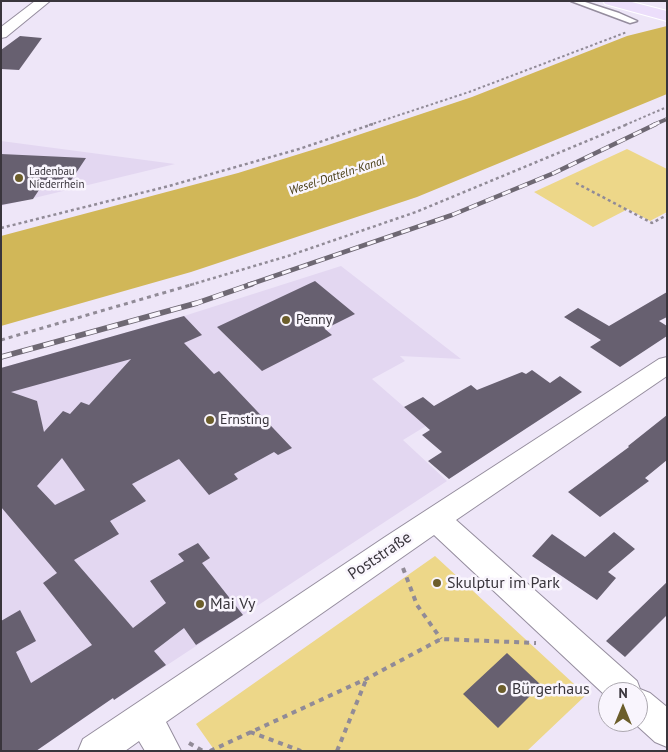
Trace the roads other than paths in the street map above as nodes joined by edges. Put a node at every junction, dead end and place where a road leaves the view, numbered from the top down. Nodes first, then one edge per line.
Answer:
1 (44, 1) edge
2 (574, 1) edge
3 (610, 1) edge
4 (634, 15) junction
5 (661, 15) edge
6 (1, 34) edge
7 (667, 365) edge
8 (436, 518) junction
9 (614, 682) edge
10 (648, 713) edge
11 (145, 718) junction
12 (667, 730) edge
13 (95, 751) edge
14 (164, 751) edge

1 - 6 street
2 - 4 lane
3 - 4 main road
4 - 5 main road
7 - 8 street, Poststraße
8 - 9 street
8 - 11 street, Poststraße
10 - 12 street
11 - 13 street, Poststraße
11 - 14 street

